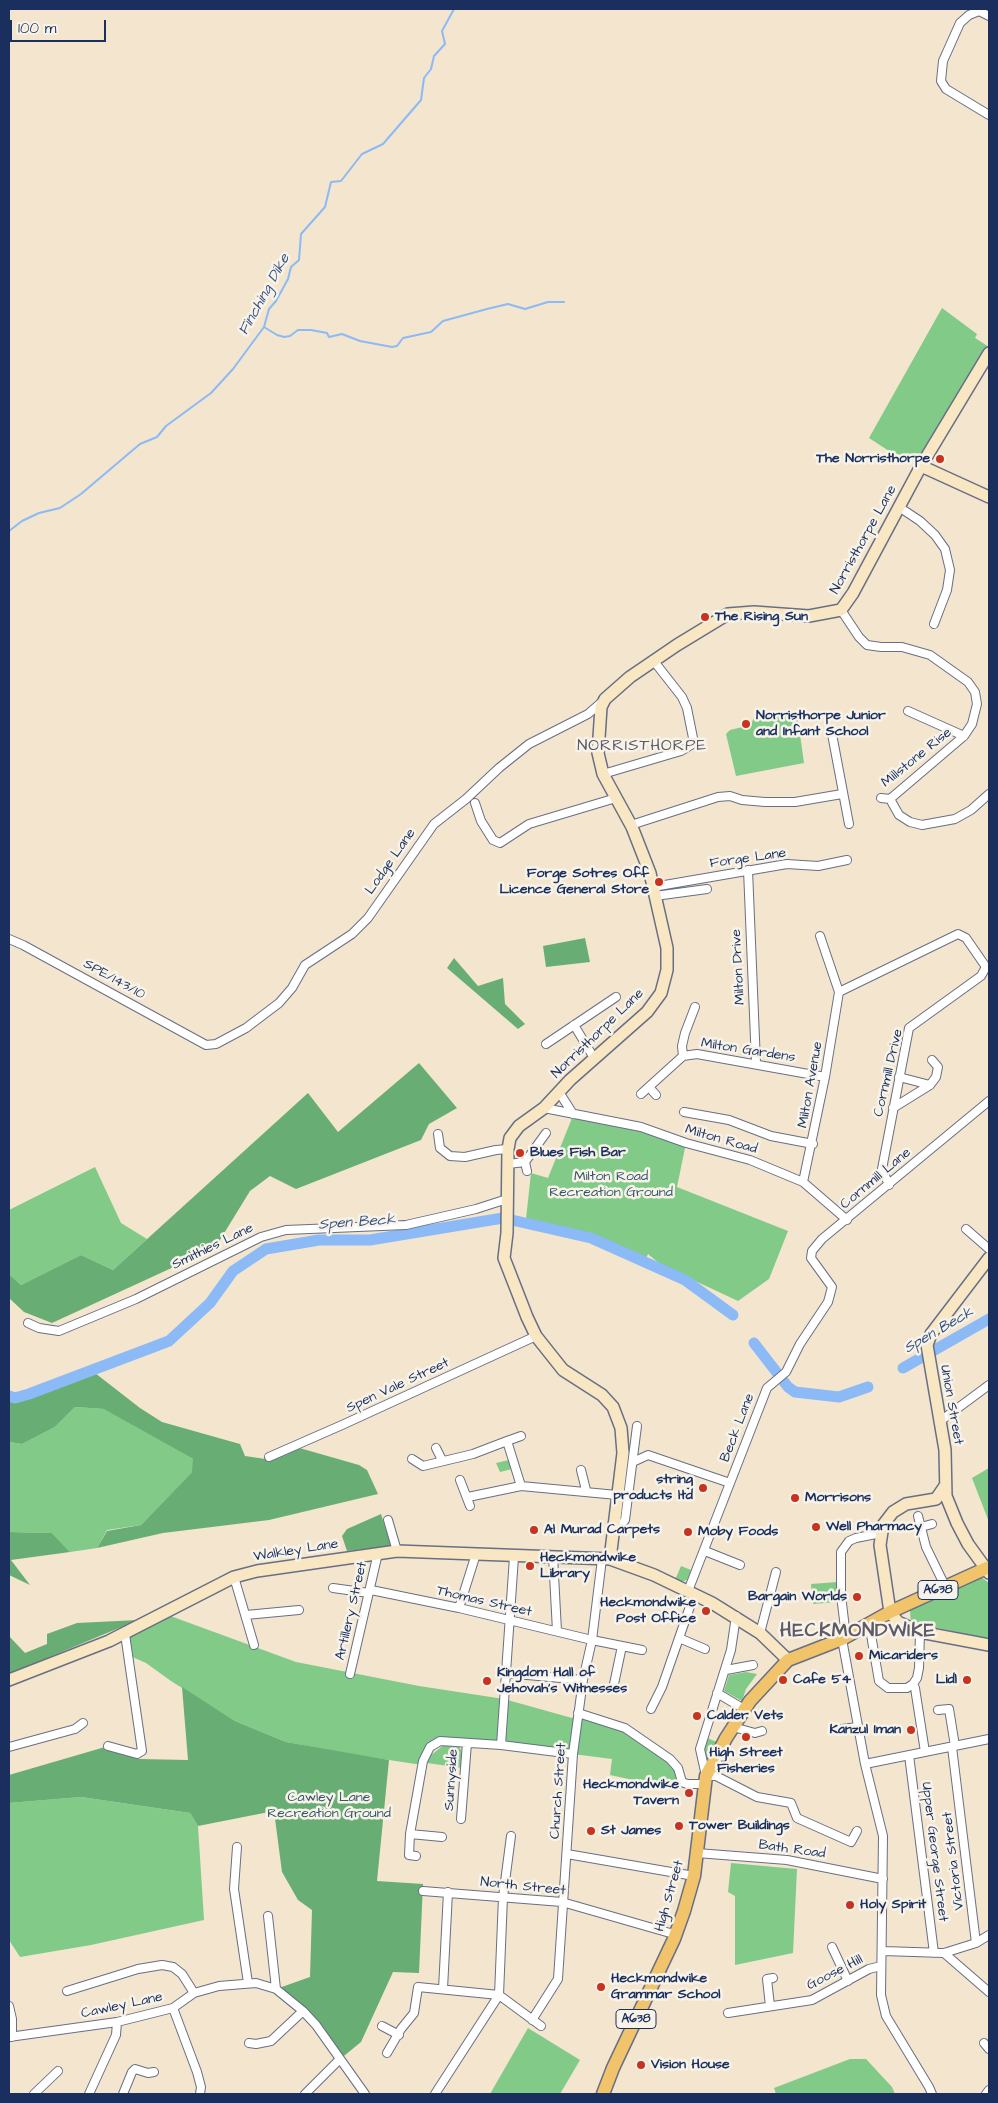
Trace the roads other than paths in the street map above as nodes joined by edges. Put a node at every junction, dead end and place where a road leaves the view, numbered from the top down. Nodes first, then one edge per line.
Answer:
1 (989, 16) edge
2 (989, 115) edge
3 (989, 353) edge
4 (921, 466) junction
5 (989, 497) edge
6 (899, 507) junction
7 (841, 610) junction
8 (934, 624) dead end
9 (653, 660) junction
10 (605, 699) junction
11 (908, 711) dead end
12 (832, 734) dead end
13 (964, 736) junction
14 (603, 774) junction
15 (842, 794) junction
16 (989, 795) edge
17 (616, 798) junction
18 (475, 803) dead end
19 (848, 824) dead end
20 (631, 825) junction
21 (847, 860) dead end
22 (748, 870) junction
23 (707, 889) dead end
24 (654, 892) junction
25 (820, 936) dead end
26 (9, 939) edge
27 (839, 992) junction
28 (616, 997) dead end
29 (695, 1007) dead end
30 (574, 1025) junction
31 (546, 1044) dead end
32 (206, 1045) joint
33 (683, 1056) junction
34 (594, 1058) junction
35 (932, 1060) dead end
36 (756, 1063) junction
37 (825, 1077) junction
38 (899, 1077) junction
39 (930, 1085) junction
40 (649, 1087) junction
41 (559, 1092) junction
42 (642, 1094) dead end
43 (656, 1095) dead end
44 (989, 1102) edge
45 (544, 1108) junction
46 (893, 1108) junction
47 (684, 1112) dead end
48 (573, 1114) junction
49 (546, 1132) dead end
50 (438, 1134) dead end
51 (813, 1144) junction
52 (508, 1149) junction
53 (525, 1162) junction
54 (508, 1164) junction
55 (527, 1172) dead end
56 (803, 1182) junction
57 (889, 1185) junction
58 (507, 1199) junction
59 (847, 1220) junction
60 (966, 1229) dead end
61 (989, 1249) edge
62 (989, 1258) edge
63 (832, 1287) joint
64 (28, 1323) dead end
65 (536, 1336) junction
66 (989, 1385) edge
67 (940, 1422) junction
68 (637, 1426) dead end
69 (521, 1436) dead end
70 (507, 1441) junction
71 (436, 1448) dead end
72 (269, 1457) dead end
73 (412, 1459) dead end
74 (442, 1460) junction
75 (633, 1462) junction
76 (581, 1470) dead end
77 (460, 1480) dead end
78 (730, 1483) junction
79 (521, 1486) junction
80 (945, 1486) junction
81 (586, 1490) junction
82 (617, 1495) junction
83 (468, 1497) junction
84 (931, 1500) junction
85 (470, 1506) dead end
86 (951, 1509) junction
87 (918, 1516) dead end
88 (388, 1520) dead end
89 (932, 1524) dead end
90 (614, 1527) junction
91 (921, 1528) junction
92 (881, 1533) junction
93 (397, 1550) junction
94 (705, 1550) junction
95 (378, 1553) junction
96 (476, 1554) junction
97 (514, 1556) junction
98 (553, 1556) junction
99 (606, 1559) junction
100 (740, 1565) dead end
101 (988, 1569) edge
102 (776, 1572) dead end
103 (234, 1577) junction
104 (945, 1586) junction
105 (333, 1588) dead end
106 (370, 1591) junction
107 (691, 1593) junction
108 (459, 1608) junction
109 (299, 1610) dead end
110 (890, 1612) junction
111 (246, 1615) junction
112 (736, 1616) junction
113 (509, 1620) junction
114 (869, 1624) junction
115 (557, 1631) junction
116 (920, 1632) junction
117 (126, 1633) junction
118 (760, 1634) junction
119 (679, 1638) junction
120 (844, 1638) junction
121 (592, 1640) junction
122 (989, 1644) edge
123 (254, 1645) dead end
124 (622, 1646) junction
125 (705, 1648) dead end
126 (776, 1649) junction
127 (642, 1650) dead end
128 (788, 1660) junction
129 (753, 1665) dead end
130 (726, 1670) junction
131 (505, 1673) junction
132 (350, 1674) dead end
133 (774, 1674) junction
134 (9, 1680) edge
135 (583, 1680) junction
136 (614, 1684) dead end
137 (915, 1688) dead end
138 (717, 1693) junction
139 (651, 1709) dead end
140 (744, 1709) junction
141 (938, 1710) dead end
142 (578, 1713) junction
143 (83, 1723) dead end
144 (733, 1727) junction
145 (857, 1727) junction
146 (835, 1730) dead end
147 (762, 1731) dead end
148 (989, 1739) edge
149 (467, 1743) junction
150 (501, 1745) junction
151 (108, 1746) dead end
152 (9, 1747) edge
153 (954, 1747) junction
154 (573, 1752) junction
155 (925, 1752) junction
156 (909, 1755) junction
157 (865, 1764) junction
158 (705, 1780) junction
159 (461, 1819) dead end
160 (857, 1832) dead end
161 (410, 1834) junction
162 (511, 1836) dead end
163 (442, 1837) dead end
164 (237, 1847) dead end
165 (697, 1853) junction
166 (567, 1854) junction
167 (416, 1856) dead end
168 (694, 1876) junction
169 (883, 1877) junction
170 (423, 1891) dead end
171 (448, 1892) junction
172 (503, 1897) junction
173 (562, 1902) junction
174 (268, 1916) dead end
175 (676, 1932) junction
176 (989, 1935) edge
177 (976, 1943) junction
178 (832, 1947) dead end
179 (883, 1951) junction
180 (934, 1953) junction
181 (944, 1953) junction
182 (882, 1966) junction
183 (767, 1979) dead end
184 (848, 1981) junction
185 (248, 1983) junction
186 (276, 1989) junction
187 (443, 1989) junction
188 (67, 1991) dead end
189 (194, 1992) junction
190 (989, 1992) edge
191 (499, 1995) junction
192 (9, 2006) edge
193 (770, 2006) junction
194 (173, 2008) junction
195 (303, 2011) junction
196 (728, 2013) dead end
197 (532, 2020) junction
198 (117, 2022) junction
199 (382, 2026) dead end
200 (541, 2026) dead end
201 (399, 2035) junction
202 (10, 2037) edge
203 (254, 2046) dead end
204 (387, 2053) dead end
205 (339, 2060) junction
206 (58, 2072) dead end
207 (154, 2072) dead end
208 (989, 2090) edge
209 (34, 2094) edge
210 (89, 2094) edge
211 (123, 2094) edge
212 (200, 2094) edge
213 (305, 2094) edge
214 (365, 2094) edge
215 (436, 2094) edge
216 (604, 2094) edge
217 (932, 2094) edge
218 (986, 2094) edge

1 - 2 street
3 - 4 street, Norristhorpe Lane
4 - 5 street
4 - 6 street, Norristhorpe Lane
6 - 7 street, Norristhorpe Lane
6 - 8 street
7 - 9 street, Norristhorpe Lane
7 - 13 street, Millstone Rise
9 - 10 street, Norristhorpe Lane
9 - 14 street
10 - 14 street, Norristhorpe Lane
10 - 32 street, Lodge Lane
11 - 13 street
12 - 15 street
13 - 16 street, Millstone Rise
14 - 17 street, Norristhorpe Lane
15 - 19 street
15 - 20 street
17 - 18 street
17 - 20 street, Norristhorpe Lane
20 - 24 street, Norristhorpe Lane
21 - 22 street, Forge Lane
22 - 24 street, Forge Lane
22 - 36 street, Milton Drive
23 - 24 street
24 - 34 street, Norristhorpe Lane
25 - 27 street
26 - 32 street, SPE/143/10
27 - 37 street, Milton Avenue
27 - 38 street, Cornmill Drive
28 - 30 street
29 - 33 street
30 - 31 street
30 - 34 street
33 - 36 street, Milton Gardens
33 - 40 street, Milton Gardens
34 - 41 street, Norristhorpe Lane
35 - 39 street
36 - 37 street, Milton Gardens
37 - 51 street, Milton Avenue
38 - 39 street
38 - 46 street, Cornmill Drive
39 - 46 street
40 - 42 street, Milton Gardens
40 - 43 street
41 - 45 street, Norristhorpe Lane
41 - 48 street
44 - 57 street, Cornmill Lane
45 - 48 street, Milton Road
45 - 52 street, Norristhorpe Lane
46 - 57 street, Cornmill Drive
47 - 51 street
48 - 56 street, Milton Road
49 - 53 street
50 - 52 street
51 - 56 street, Milton Avenue
52 - 54 street, Norristhorpe Lane
53 - 54 street
53 - 55 street
54 - 58 street, Norristhorpe Lane
56 - 59 street, Milton Road
57 - 59 street, Cornmill Lane
58 - 64 street, Smithies Lane
58 - 65 street, Norristhorpe Lane
59 - 63 street, Cornmill Lane
60 - 61 street
62 - 67 street, Union Street
63 - 78 street, Beck Lane
65 - 72 street, Spen Vale Street
65 - 82 street, Norristhorpe Lane
66 - 67 street
67 - 80 street, Union Street
68 - 75 street
69 - 70 street
70 - 74 street
70 - 79 street
71 - 74 street
73 - 74 street
75 - 78 street
75 - 90 street
76 - 81 street
77 - 83 street
78 - 94 street, Beck Lane
79 - 81 street
79 - 83 street
80 - 84 street
80 - 86 street, Union Street
81 - 82 street
82 - 90 street, Norristhorpe Lane
83 - 85 street
84 - 86 street
84 - 92 street
86 - 101 street, Union Street
87 - 91 street
88 - 93 street
89 - 91 street
90 - 99 street, Norristhorpe Lane
91 - 104 street
92 - 110 street
92 - 120 street
93 - 95 street, Walkley Lane
93 - 96 street, Walkley Lane
94 - 100 street
94 - 107 street, Beck Lane
95 - 103 street, Walkley Lane
95 - 106 street, Artillery Street
96 - 97 street, Walkley Lane
96 - 108 street
97 - 98 street, Walkley Lane
97 - 113 street
98 - 99 street, Walkley Lane
98 - 115 street
99 - 107 street, Walkley Lane
99 - 121 street, Church Street
101 - 104 main road, A638
102 - 118 street
103 - 111 street
103 - 117 street, Walkley Lane
104 - 110 main road, A638
105 - 106 street, Thomas Street
106 - 108 street, Thomas Street
106 - 132 street, Artillery Street
107 - 112 street, Walkley Lane
107 - 119 street, Beck Lane
108 - 113 street, Thomas Street
109 - 111 street
110 - 114 main road, A638
110 - 116 street
111 - 123 street
112 - 118 street, Walkley Lane
112 - 130 street
113 - 115 street, Thomas Street
113 - 131 street
114 - 116 street
114 - 120 main road, A638
115 - 121 street, Thomas Street
116 - 122 street
117 - 134 street, Walkley Lane
117 - 151 street
118 - 126 street, Walkley Lane
119 - 125 street
119 - 139 street, Beck Lane
120 - 128 main road, A638
120 - 145 street
121 - 124 street, Thomas Street
121 - 135 street, Church Street
124 - 127 street, Thomas Street
124 - 136 street
126 - 128 street, Walkley Lane
126 - 133 street
128 - 133 main road, High Street / A638
129 - 130 street
130 - 138 street
131 - 135 street
131 - 150 street
133 - 140 main road, High Street / A638
135 - 142 street, Church Street
137 - 155 street
138 - 140 street
138 - 158 street
140 - 144 main road, High Street / A638
141 - 153 street, Victoria Street
142 - 154 street, Church Street
142 - 158 street
143 - 152 street
144 - 147 street
144 - 158 main road, High Street / A638
145 - 146 street
145 - 157 street
148 - 153 street
149 - 150 street
149 - 159 street, Sunnyside
149 - 161 street
150 - 154 street
153 - 155 street
153 - 177 street, Victoria Street
154 - 166 street, Church Street
155 - 156 street
156 - 157 street
156 - 180 street, Upper George Street
157 - 169 street
158 - 160 street
158 - 165 main road, High Street / A638
161 - 163 street
161 - 167 street
162 - 172 street
164 - 185 street
165 - 168 main road, High Street / A638
165 - 169 street, Bath Road
166 - 168 street
166 - 173 street, Church Street
168 - 175 main road, High Street / A638
169 - 179 street
170 - 171 street, North Street
171 - 172 street, North Street
171 - 187 street
172 - 173 street, North Street
172 - 191 street
173 - 175 street, North Street
173 - 197 street, Church Street
174 - 186 street
175 - 216 main road, High Street / A638
176 - 177 street
177 - 181 street
178 - 184 street
179 - 180 street
179 - 182 street
180 - 181 street
181 - 190 street
182 - 184 street, Goose Hill
182 - 217 street
183 - 193 street
184 - 193 street, Goose Hill
185 - 186 street, Cawley Lane
185 - 189 street, Cawley Lane
186 - 195 street, Cawley Lane
187 - 191 street
187 - 201 street
188 - 189 street
189 - 194 street, Cawley Lane
191 - 197 street
191 - 215 street
192 - 202 street
193 - 196 street, Goose Hill
194 - 198 street, Cawley Lane
194 - 212 street
195 - 203 street
195 - 205 street, Cawley Lane
197 - 200 street
198 - 202 street, Cawley Lane
198 - 210 street
199 - 201 street
201 - 204 street
205 - 213 street
205 - 214 street, Cawley Lane
206 - 209 street
207 - 211 street
208 - 218 street

